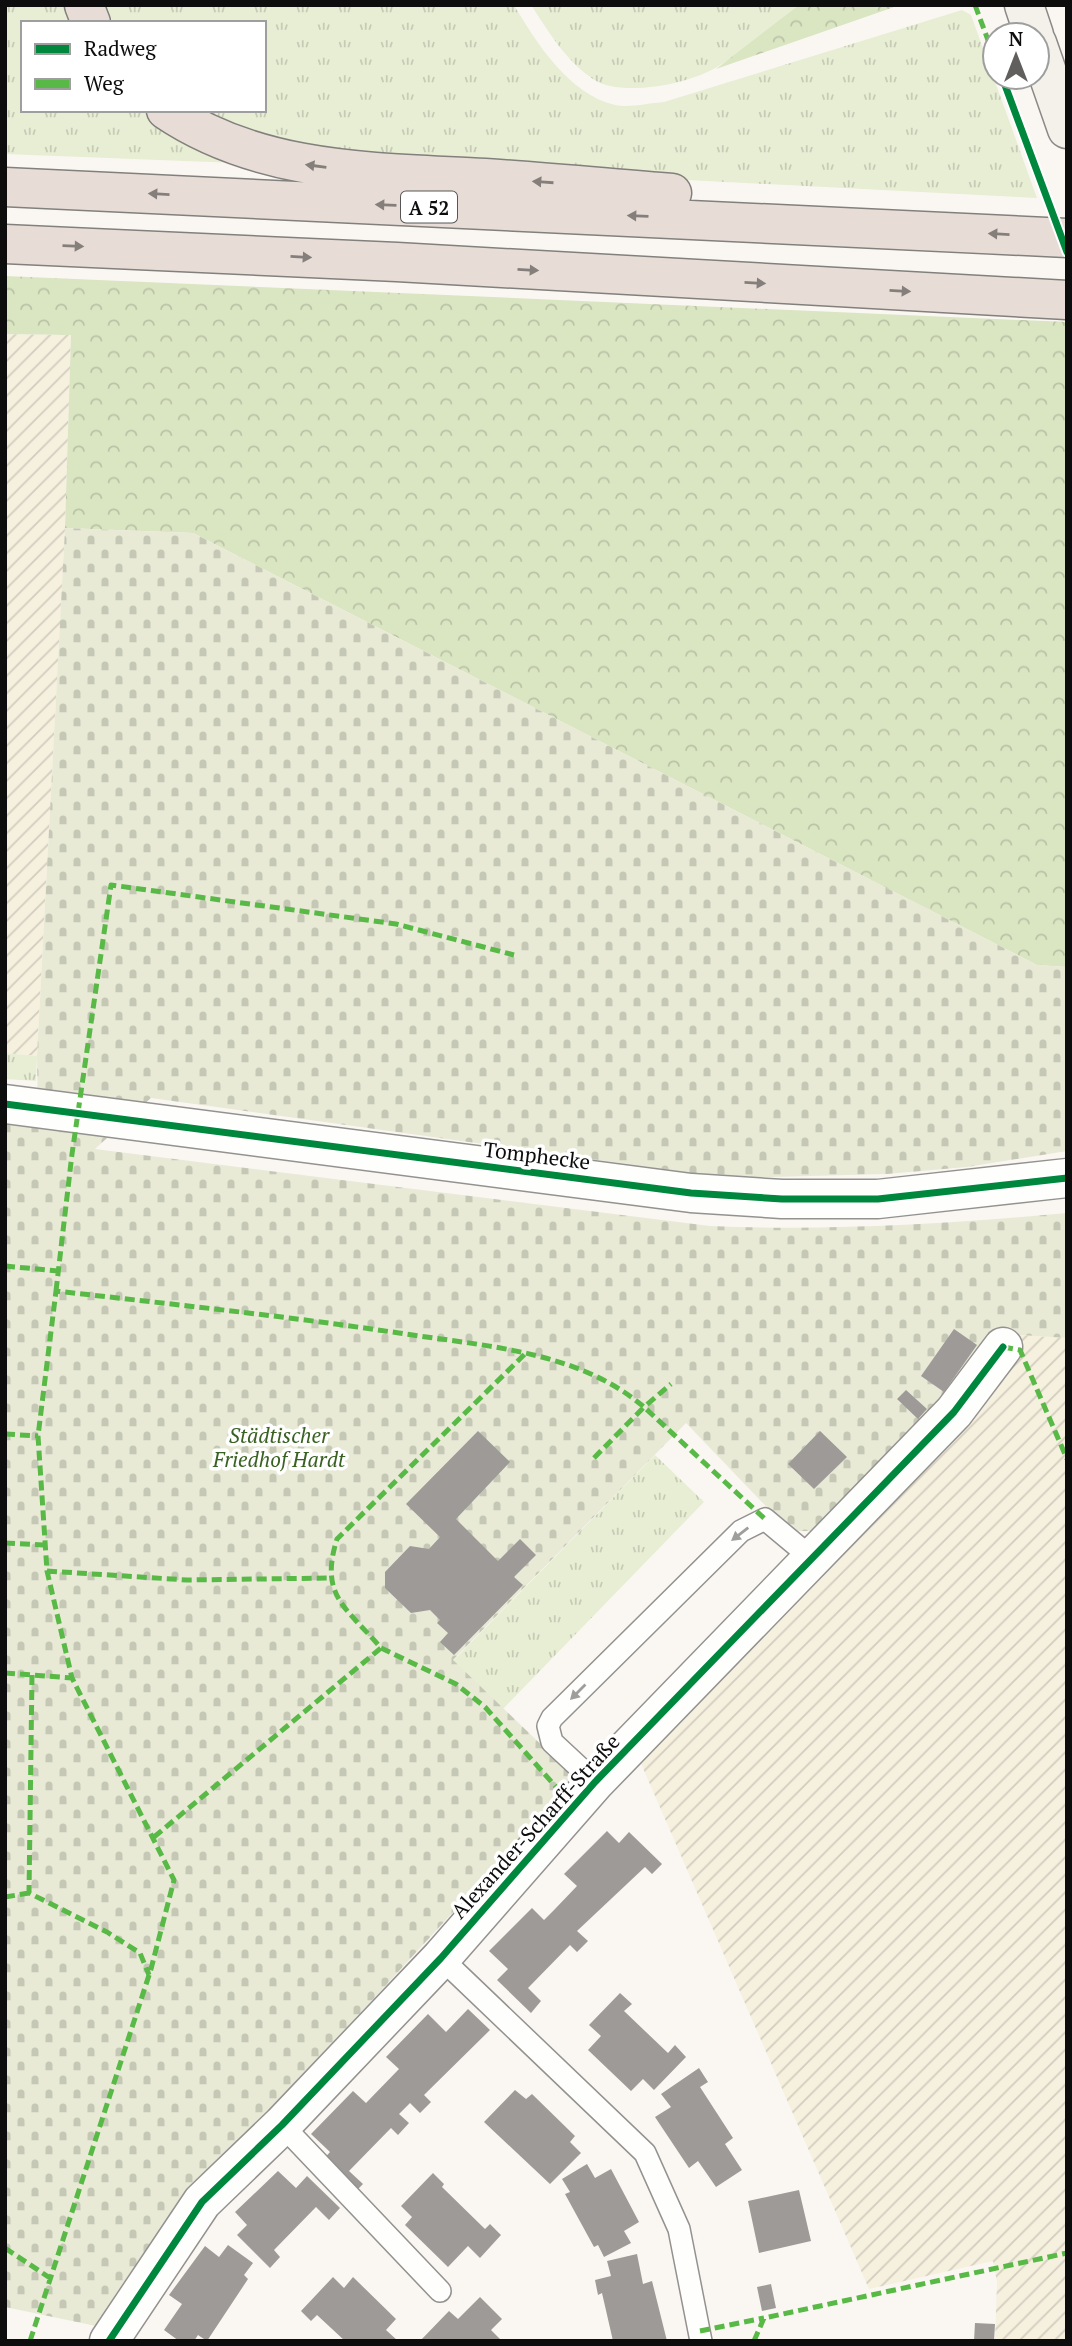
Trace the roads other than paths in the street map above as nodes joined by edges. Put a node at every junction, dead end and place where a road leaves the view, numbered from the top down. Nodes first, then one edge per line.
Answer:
1 (1051, 83) edge
2 (169, 112) edge
3 (1067, 129) edge
4 (5, 187) edge
5 (853, 225) junction
6 (1067, 238) edge
7 (5, 244) edge
8 (1067, 300) edge
9 (5, 1104) edge
10 (1067, 1178) edge
11 (1003, 1347) dead end
12 (814, 1560) junction
13 (595, 1782) junction
14 (441, 1958) junction
15 (282, 2125) junction
16 (440, 2291) dead end
17 (109, 2341) edge
18 (701, 2341) edge

1 - 3 main road
5 -> 2 highway
5 -> 4 highway, A 52
6 -> 5 highway, A 52
7 -> 8 highway
9 - 10 street, Tomphecke
11 - 12 street, Alexander-Scharff-Straße
12 - 13 street, Alexander-Scharff-Straße
12 -> 13 lane
13 - 14 street, Alexander-Scharff-Straße
14 - 15 street, Alexander-Scharff-Straße
14 - 18 lane
15 - 16 lane
15 - 17 street, Alexander-Scharff-Straße

